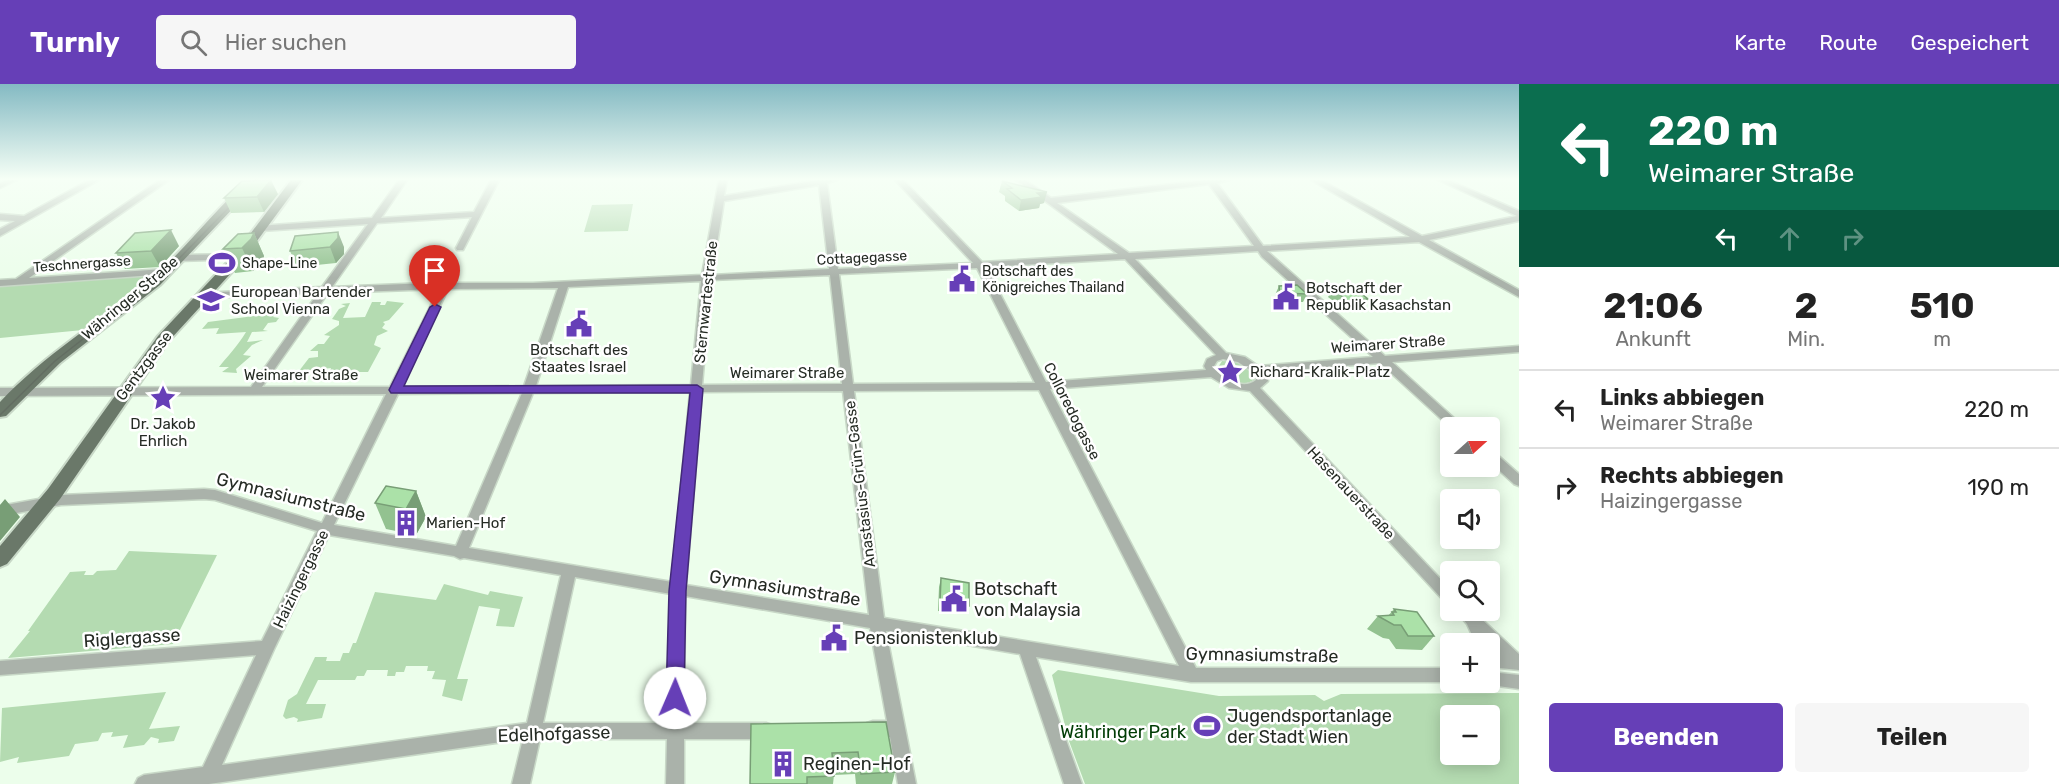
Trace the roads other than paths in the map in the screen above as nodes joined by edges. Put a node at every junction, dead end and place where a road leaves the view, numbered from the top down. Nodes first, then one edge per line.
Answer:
1 (35, 213) edge
2 (118, 213) edge
3 (219, 213) edge
4 (272, 213) edge
5 (380, 213) edge
6 (718, 213) edge
7 (830, 213) edge
8 (930, 213) edge
9 (1066, 213) edge
10 (1235, 213) edge
11 (1373, 213) edge
12 (478, 214) joint
13 (1519, 216) edge
14 (0, 217) edge
15 (24, 219) junction
16 (374, 221) junction
17 (261, 228) junction
18 (0, 233) edge
19 (1420, 239) junction
20 (460, 248) dead end
21 (1262, 248) junction
22 (1127, 256) junction
23 (239, 257) junction
24 (178, 258) junction
25 (980, 265) junction
26 (165, 272) junction
27 (833, 273) junction
28 (706, 280) junction
29 (19, 281) junction
30 (0, 283) edge
31 (564, 284) junction
32 (446, 286) junction
33 (326, 290) junction
34 (1519, 294) edge
35 (205, 295) junction
36 (1519, 349) edge
37 (1223, 356) junction
38 (1382, 360) junction
39 (1259, 369) junction
40 (1213, 373) junction
41 (1043, 387) junction
42 (1252, 387) junction
43 (848, 388) junction
44 (529, 389) junction
45 (697, 389) junction
46 (396, 390) junction
47 (254, 391) junction
48 (0, 392) edge
49 (17, 392) junction
50 (124, 392) junction
51 (0, 412) edge
52 (1447, 417) edge
53 (1500, 464) edge
54 (1519, 481) edge
55 (47, 502) junction
56 (0, 511) edge
57 (326, 529) junction
58 (460, 554) junction
59 (0, 559) edge
60 (569, 573) junction
61 (1440, 587) edge
62 (678, 591) junction
63 (1474, 621) edge
64 (876, 623) junction
65 (267, 647) junction
66 (1026, 650) junction
67 (1500, 661) edge
68 (1518, 662) edge
69 (0, 668) edge
70 (1500, 670) edge
71 (1191, 675) junction
72 (1440, 675) edge
73 (1513, 681) edge
74 (861, 729) edge
75 (896, 729) junction
76 (779, 730) edge
77 (533, 731) junction
78 (675, 732) junction
79 (208, 776) junction
80 (144, 784) edge
81 (521, 784) edge
82 (675, 784) edge
83 (907, 784) edge
84 (1073, 784) edge

1 - 15 street
2 - 29 street
3 - 24 main road, Währinger Straße
4 - 17 main road, Gentzgasse
5 - 16 street
6 - 28 street, Sternwartestraße
7 - 27 street, Anastasius-Grün-Gasse
8 - 25 street, Colloredogasse
9 - 22 street
10 - 21 street
11 - 19 street
12 - 16 street
12 - 20 street
13 - 19 street, Cottagegasse
14 - 15 street
15 - 18 street
16 - 17 street
16 - 33 street
17 - 23 main road, Gentzgasse
19 - 21 street, Cottagegasse
19 - 34 street
21 - 22 street, Cottagegasse
21 - 38 street
22 - 25 street, Cottagegasse
22 - 37 street
23 - 24 street
23 - 35 main road, Gentzgasse
24 - 26 main road, Währinger Straße
25 - 27 street, Cottagegasse
25 - 41 street, Colloredogasse
26 - 29 street, Teschnergasse
26 - 49 main road, Währinger Straße
27 - 28 street, Cottagegasse
27 - 43 street, Anastasius-Grün-Gasse
28 - 31 street, Cottagegasse
28 - 45 street, Sternwartestraße
29 - 30 street, Teschnergasse
31 - 32 street, Cottagegasse
31 - 44 street
32 - 33 street, Cottagegasse
32 - 46 street, Haizingergasse
33 - 35 street, Cottagegasse
33 - 47 street
35 - 50 main road, Gentzgasse
36 - 38 street, Weimarer Straße
37 - 39 street
37 - 40 street
38 - 39 street, Weimarer Straße
38 - 52 street
39 - 42 street
40 - 41 street, Weimarer Straße
40 - 42 street
41 - 43 street, Weimarer Straße
41 - 71 street, Colloredogasse
42 - 61 street, Hasenauerstraße
43 - 45 street, Weimarer Straße
43 - 64 street, Anastasius-Grün-Gasse
44 - 45 street, Weimarer Straße
44 - 46 street, Weimarer Straße
44 - 58 street
45 - 62 street, Sternwartestraße
46 - 47 street, Weimarer Straße
46 - 57 street, Haizingergasse
47 - 50 street, Weimarer Straße
48 - 49 street, Weimarer Straße
49 - 50 street, Weimarer Straße
49 - 51 main road, Währinger Straße
50 - 55 main road, Gentzgasse
53 - 54 street
55 - 56 street, Gymnasiumstraße
55 - 57 street, Gymnasiumstraße
55 - 59 main road, Gentzgasse
57 - 58 street, Gymnasiumstraße
57 - 65 street, Haizingergasse
58 - 60 street, Gymnasiumstraße
60 - 62 street, Gymnasiumstraße
60 - 77 street
62 - 64 street, Gymnasiumstraße
62 - 78 street, Sternwartestraße
63 - 68 street
64 - 66 street, Gymnasiumstraße
64 - 75 street, Anastasius-Grün-Gasse
65 - 69 street, Riglergasse
65 - 79 street, Haizingergasse
66 - 71 street, Gymnasiumstraße
66 - 84 street
67 - 68 street
70 - 73 street
71 - 72 street, Gymnasiumstraße
74 - 75 street
75 - 83 street, Anastasius-Grün-Gasse
76 - 78 street, Edelhofgasse
77 - 78 street, Edelhofgasse
77 - 79 street, Edelhofgasse
77 - 81 street
78 - 82 street, Sternwartestraße
79 - 80 street, Edelhofgasse

